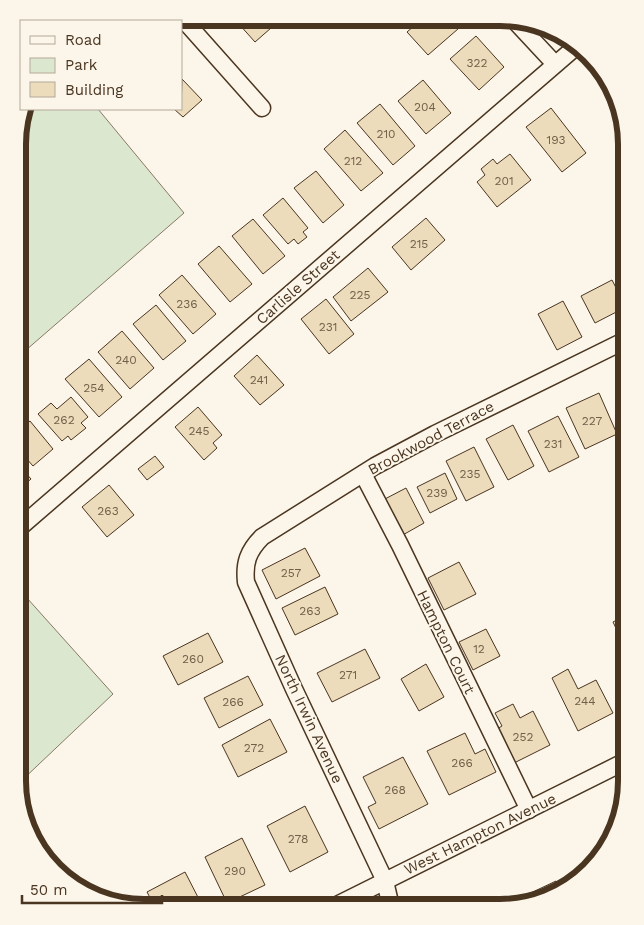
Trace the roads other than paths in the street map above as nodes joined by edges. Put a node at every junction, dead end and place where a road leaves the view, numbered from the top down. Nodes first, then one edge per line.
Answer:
1 (189, 26) edge
2 (521, 28) edge
3 (571, 51) edge
4 (554, 64) junction
5 (262, 108) dead end
6 (618, 344) edge
7 (363, 474) junction
8 (26, 522) edge
9 (248, 554) joint
10 (617, 766) edge
11 (529, 810) junction
12 (385, 881) junction
13 (349, 899) edge
14 (389, 899) edge

1 - 5 street
2 - 4 street
3 - 4 street, Carlisle Street
4 - 8 street, Carlisle Street
6 - 7 street, Brookwood Terrace
7 - 9 street, Brookwood Terrace
7 - 11 street, Hampton Court
9 - 12 street, North Irwin Avenue
10 - 11 street, West Hampton Avenue
11 - 12 street, West Hampton Avenue
12 - 13 street, West Hampton Avenue
12 - 14 street, North Irwin Avenue

